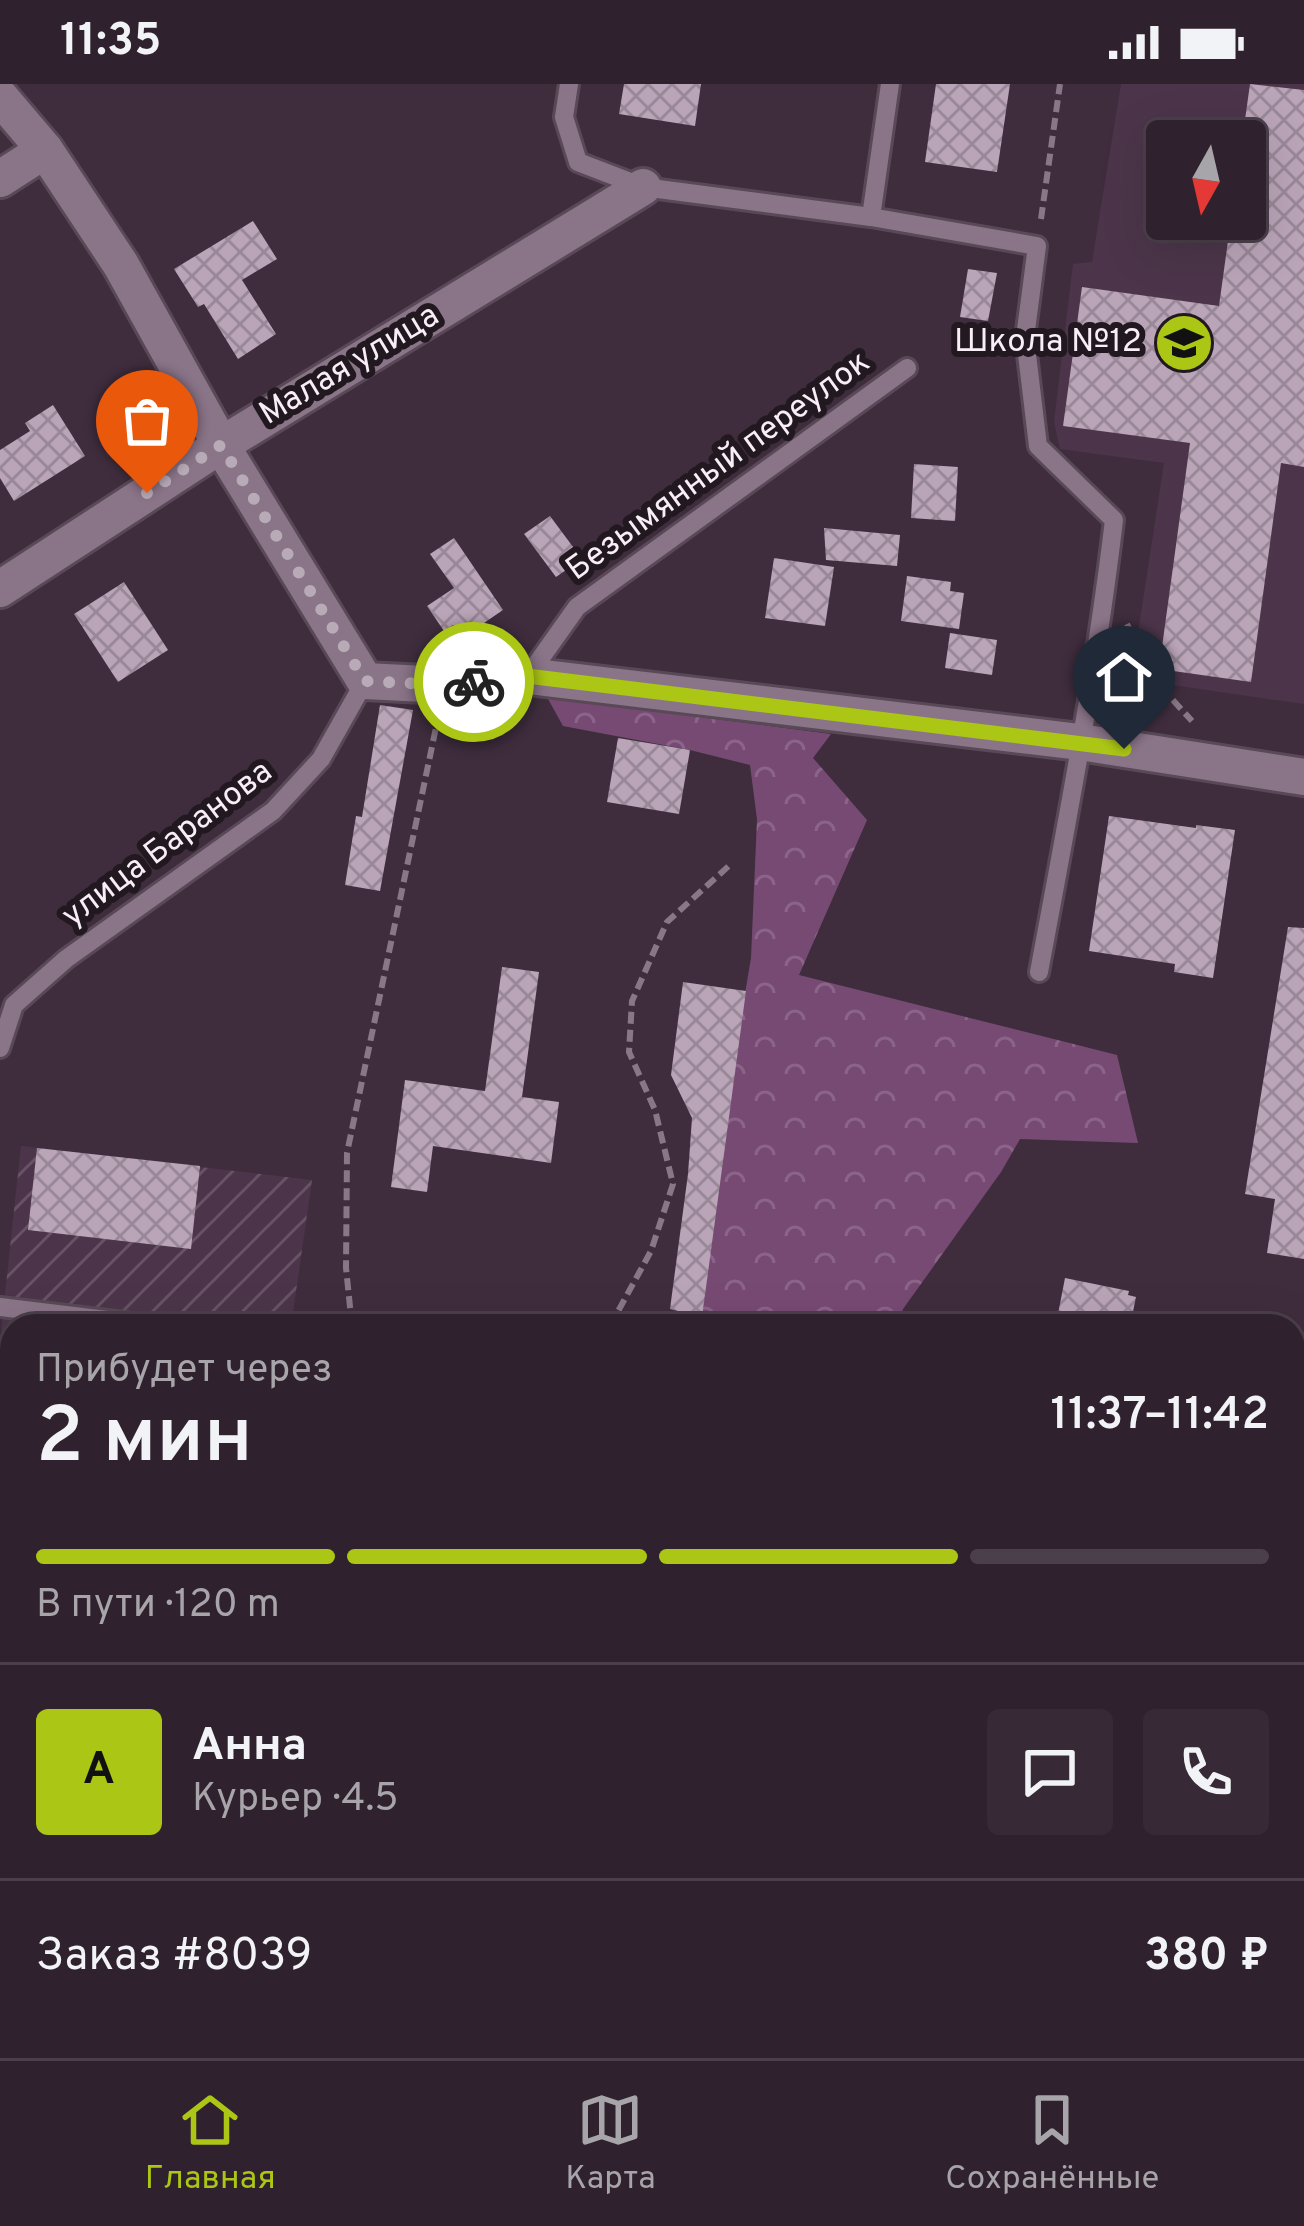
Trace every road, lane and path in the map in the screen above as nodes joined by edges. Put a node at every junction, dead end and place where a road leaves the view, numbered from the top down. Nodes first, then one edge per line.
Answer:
1 (569, 84) edge
2 (890, 84) edge
3 (1060, 84) edge
4 (0, 98) edge
5 (45, 150) junction
6 (0, 179) edge
7 (643, 187) junction
8 (871, 217) junction
9 (1037, 247) junction
10 (907, 368) dead end
11 (221, 445) junction
12 (1107, 576) junction
13 (0, 589) edge
14 (527, 676) junction
15 (365, 681) junction
16 (445, 685) junction
17 (1193, 722) dead end
18 (1080, 742) junction
19 (1304, 777) edge
20 (732, 863) dead end
21 (1039, 972) dead end
22 (0, 1048) edge
23 (0, 1307) edge
24 (57, 1314) edge
25 (351, 1314) edge
26 (617, 1314) edge

1 - 7 lane
2 - 8 lane
3 - 9 path
4 - 5 street
5 - 6 street
5 - 11 street
7 - 8 lane
7 - 11 street, Малая улица
8 - 9 lane
9 - 12 lane
10 - 14 lane, Безымянный переулок
11 - 13 street, Малая улица
11 - 15 street
12 - 17 path
12 - 18 lane
14 - 16 street
14 - 18 street
15 - 16 street
15 - 22 lane, улица Баранова
16 - 25 path
18 - 19 street
18 - 21 lane
20 - 26 path
23 - 24 lane

